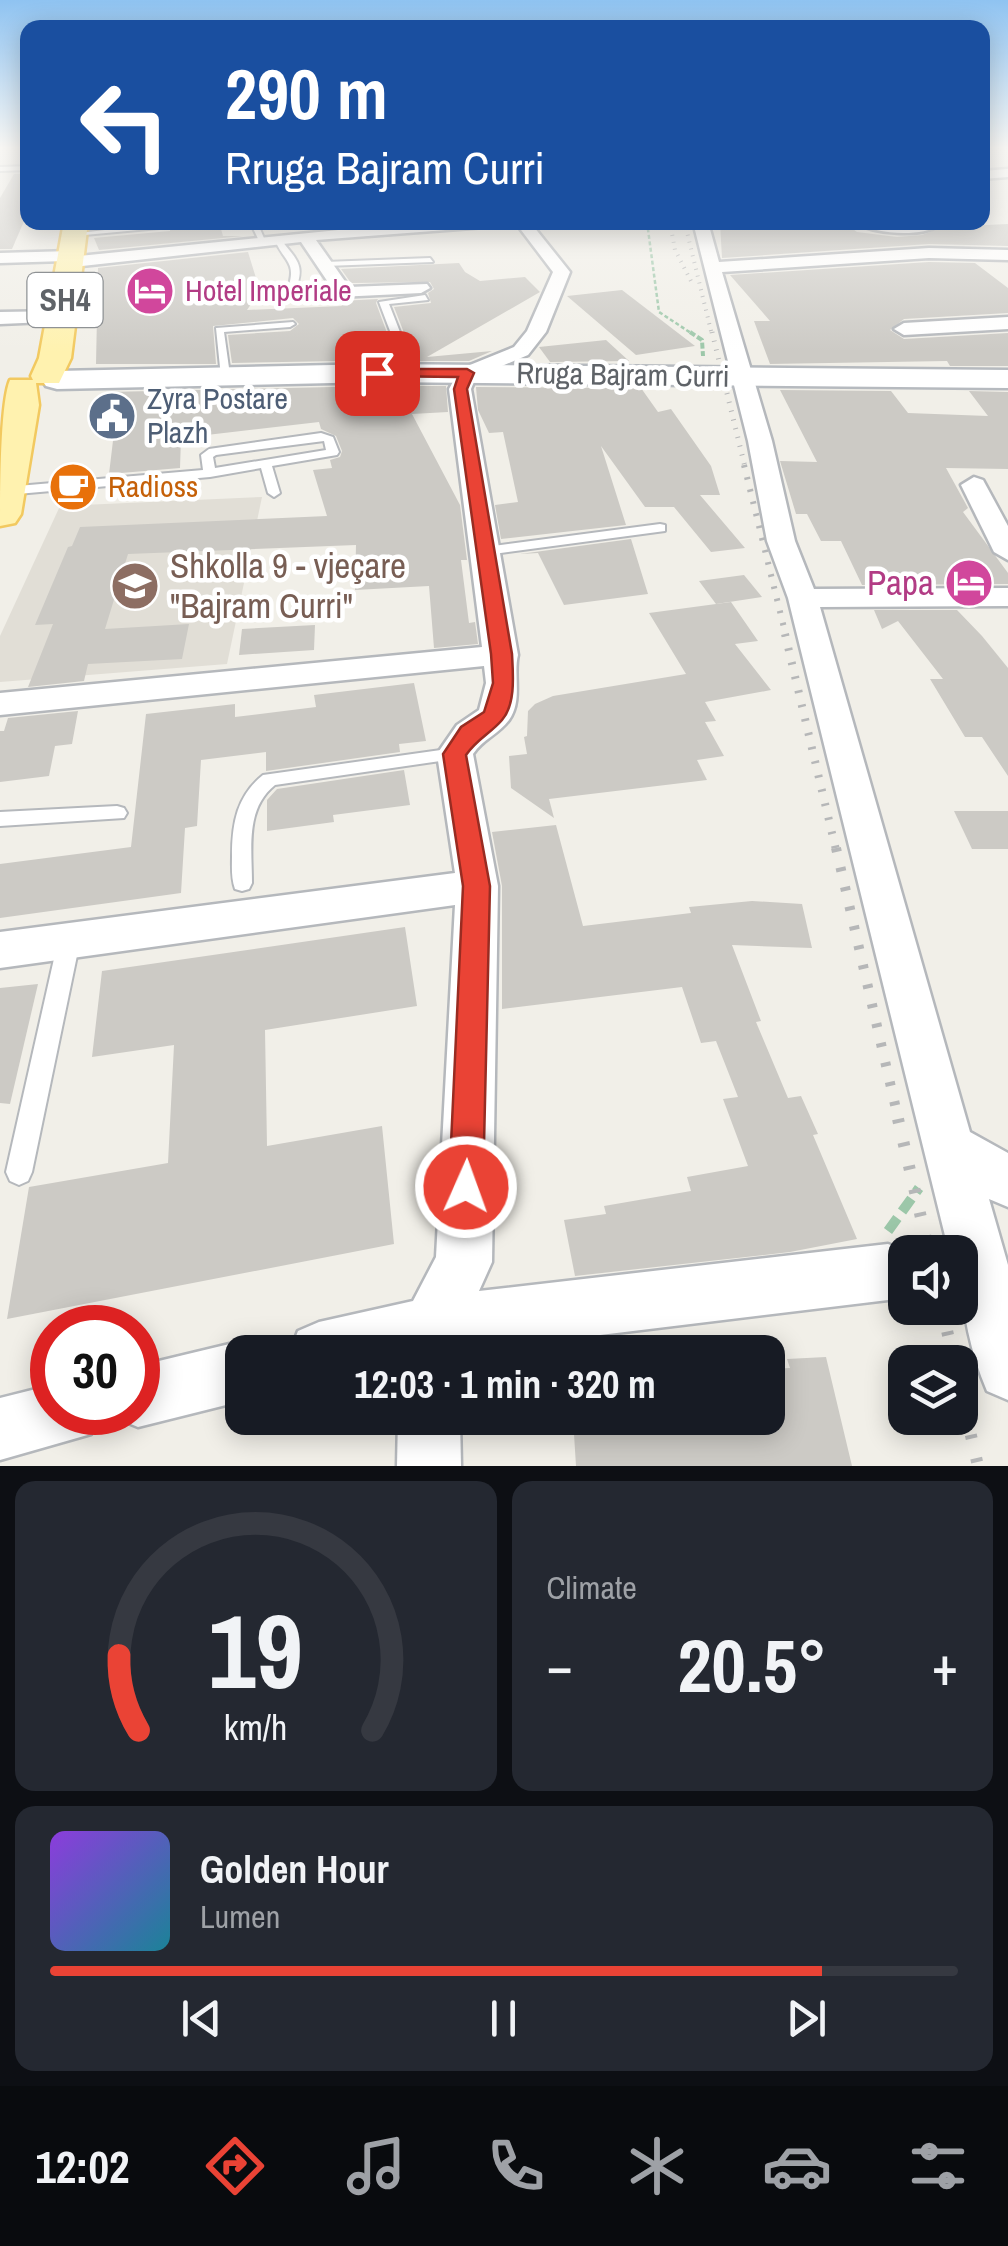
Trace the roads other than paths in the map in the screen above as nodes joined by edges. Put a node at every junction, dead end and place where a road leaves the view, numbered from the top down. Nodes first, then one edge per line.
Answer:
1 (142, 230) edge
2 (260, 230) edge
3 (352, 230) edge
4 (528, 230) edge
5 (702, 230) edge
6 (893, 230) edge
7 (316, 232) edge
8 (271, 243) junction
9 (73, 244) edge
10 (963, 245) dead end
11 (903, 255) junction
12 (978, 255) junction
13 (1008, 255) edge
14 (0, 258) edge
15 (430, 260) dead end
16 (325, 264) junction
17 (711, 268) junction
18 (993, 268) dead end
19 (291, 292) dead end
20 (423, 293) joint
21 (62, 317) junction
22 (0, 318) edge
23 (1008, 323) edge
24 (290, 324) dead end
25 (904, 329) dead end
26 (411, 373) junction
27 (467, 373) junction
28 (224, 376) junction
29 (742, 376) junction
30 (1008, 379) edge
31 (30, 400) edge
32 (266, 464) junction
33 (210, 473) junction
34 (974, 485) dead end
35 (274, 492) dead end
36 (3, 503) edge
37 (660, 528) dead end
38 (486, 551) junction
39 (1008, 552) edge
40 (1008, 597) edge
41 (804, 598) junction
42 (502, 654) junction
43 (0, 704) edge
44 (455, 754) junction
45 (116, 813) dead end
46 (0, 819) edge
47 (242, 882) dead end
48 (476, 886) junction
49 (69, 941) junction
50 (0, 950) edge
51 (949, 1148) junction
52 (19, 1172) dead end
53 (1008, 1181) edge
54 (872, 1274) road end
55 (433, 1335) edge
56 (458, 1335) edge
57 (1008, 1370) edge
58 (225, 1375) edge
59 (160, 1391) edge
60 (30, 1422) edge
61 (0, 1429) edge
62 (429, 1435) edge
63 (428, 1466) edge

1 - 9 lane
2 - 8 lane
3 - 7 street
4 - 27 street
5 - 17 street
6 - 11 street
7 - 8 street
7 - 16 street
8 - 9 street
8 - 19 lane
9 - 14 street
9 - 21 main road, SH4
10 - 12 street
11 - 12 street
11 - 17 street
12 - 13 street
12 - 18 street
15 - 16 lane
16 - 20 street
17 - 29 street
20 - 26 lane
21 - 22 street
21 - 31 main road, SH4
23 - 25 street
24 - 28 lane
26 - 27 main road, Rruga Bajram Curri
26 - 28 main road, Rruga Bajram Curri
27 - 29 main road, Rruga Bajram Curri
27 - 38 street
28 - 31 main road, Rruga Bajram Curri
29 - 30 main road, Rruga Bajram Curri
29 - 41 street
31 - 36 main road, SH4
32 - 33 lane
32 - 33 lane
32 - 35 lane
33 - 36 lane
34 - 39 street
37 - 38 lane
38 - 42 street
40 - 41 street
41 - 51 street
42 - 43 street
42 - 44 street
44 - 47 lane
44 - 48 street
45 - 46 lane
48 - 49 street
48 - 55 street
49 - 50 street
49 - 52 lane
51 - 53 street
51 - 57 street
54 - 56 street
58 - 59 street
60 - 61 street
62 - 63 street

